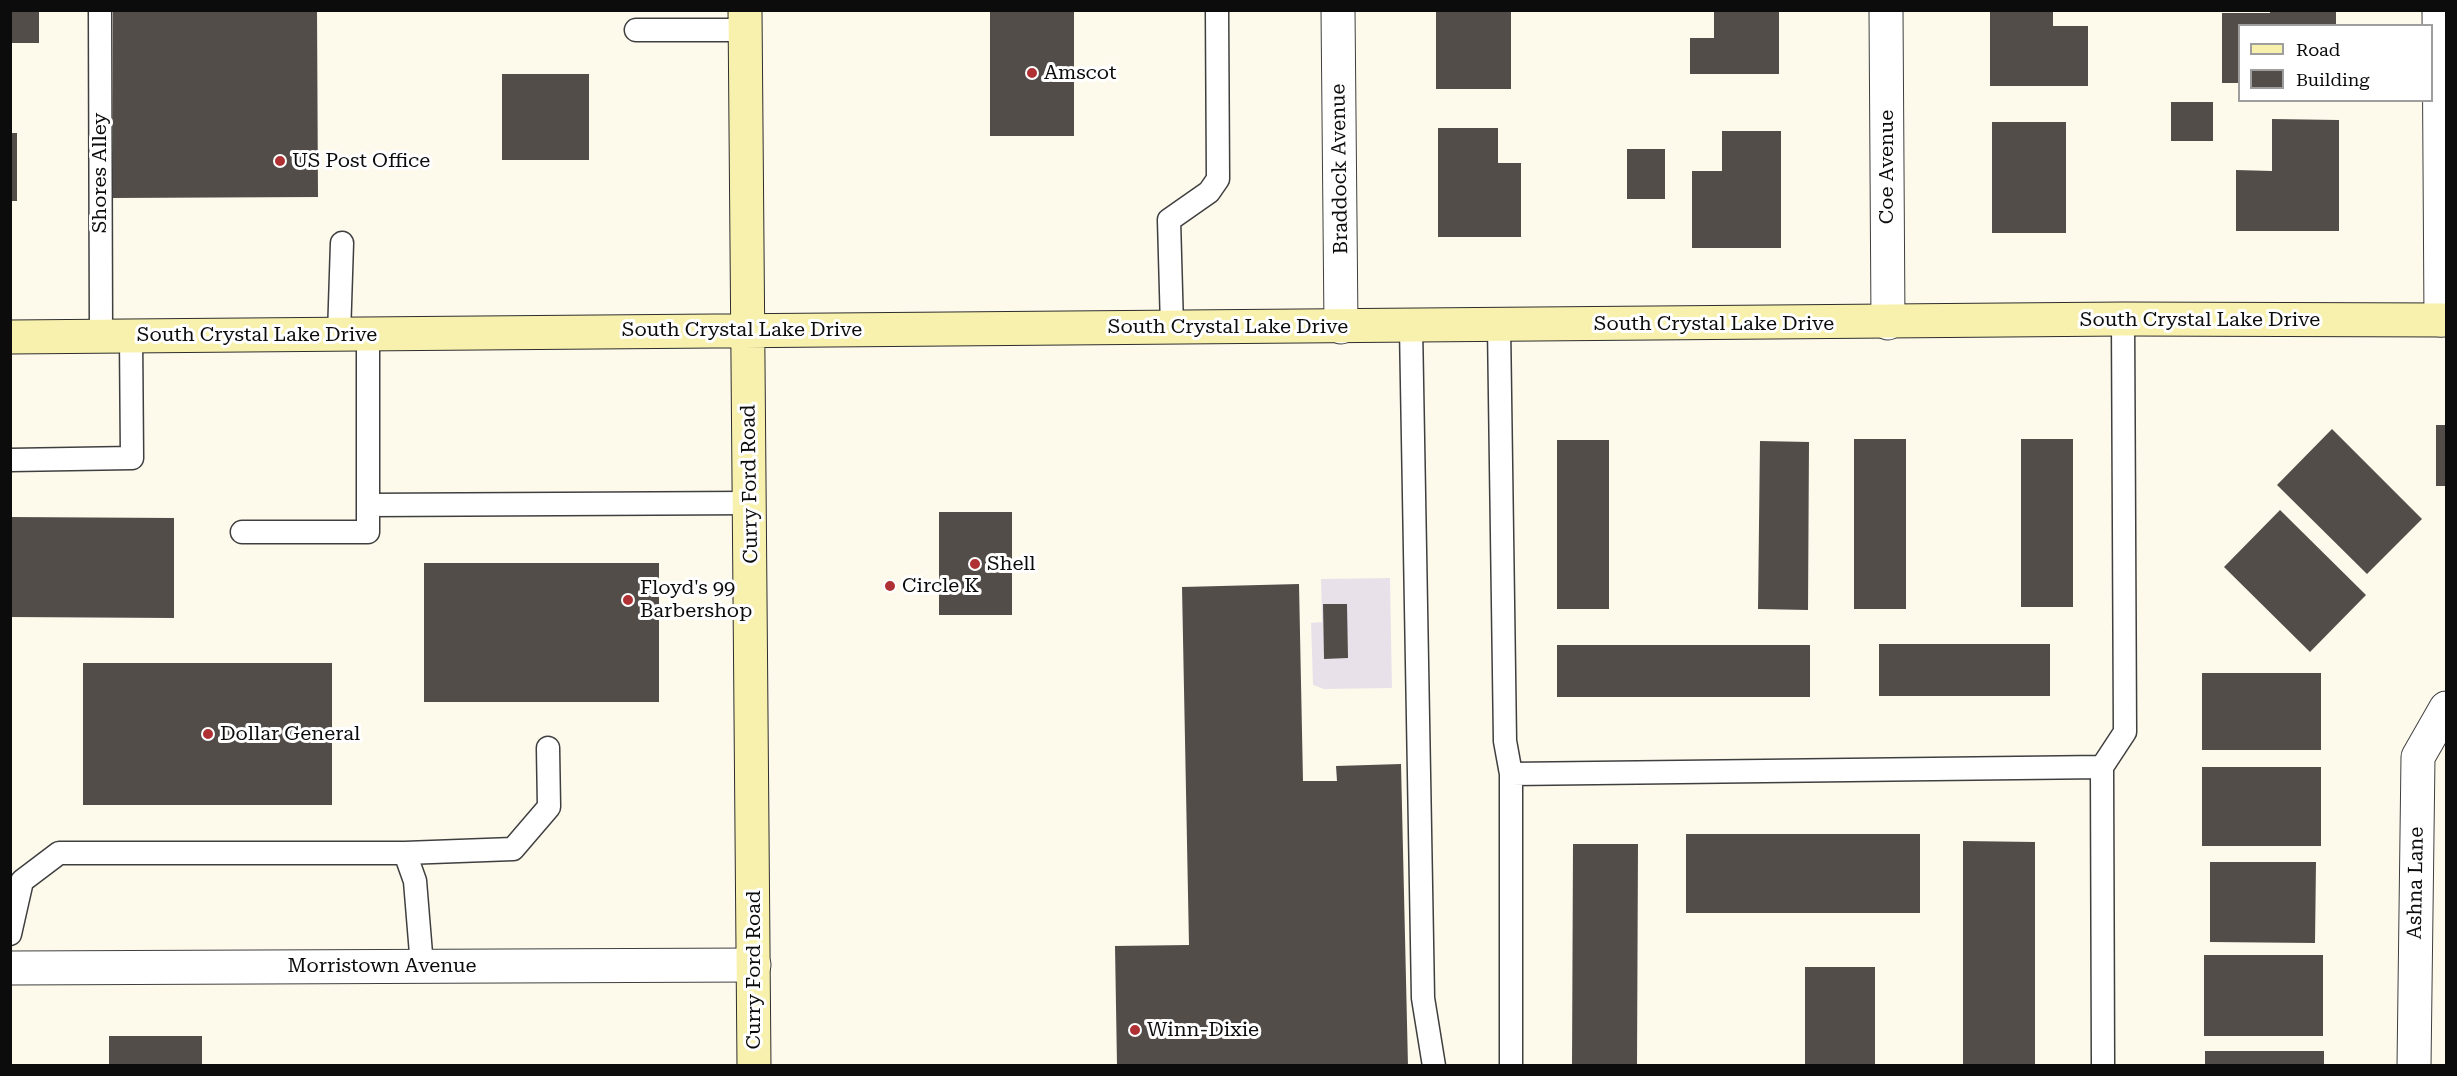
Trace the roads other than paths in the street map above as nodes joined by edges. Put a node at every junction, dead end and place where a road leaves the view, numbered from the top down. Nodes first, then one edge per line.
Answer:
1 (99, 10) edge
2 (1217, 10) edge
3 (1338, 10) edge
4 (1886, 10) edge
5 (2439, 10) edge
6 (745, 20) edge
7 (636, 30) dead end
8 (342, 243) dead end
9 (2123, 319) junction
10 (2444, 320) edge
11 (1888, 323) junction
12 (1499, 326) junction
13 (1172, 327) junction
14 (1341, 327) junction
15 (1411, 327) junction
16 (749, 329) junction
17 (353, 335) junction
18 (116, 336) junction
19 (10, 337) edge
20 (10, 460) edge
21 (751, 504) junction
22 (368, 505) junction
23 (242, 532) dead end
24 (2446, 708) edge
25 (548, 748) dead end
26 (2102, 767) junction
27 (1512, 774) junction
28 (405, 854) junction
29 (10, 934) edge
30 (754, 965) junction
31 (422, 966) junction
32 (10, 968) edge
33 (754, 1065) edge
34 (1434, 1065) edge
35 (1511, 1065) edge
36 (2103, 1065) edge
37 (2414, 1065) edge

1 - 18 lane, Shores Alley
2 - 13 lane
3 - 14 street, Braddock Avenue
4 - 11 street, Coe Avenue
5 - 10 street
6 - 7 lane
6 - 16 street, Curry Ford Road
8 - 17 lane
9 - 10 street, South Crystal Lake Drive
9 - 11 street, South Crystal Lake Drive
9 - 26 lane
11 - 12 street, South Crystal Lake Drive
12 - 15 street, South Crystal Lake Drive
12 - 27 lane
13 - 14 street, South Crystal Lake Drive
13 - 16 street, South Crystal Lake Drive
14 - 15 street, South Crystal Lake Drive
15 - 34 lane
16 - 17 street, South Crystal Lake Drive
16 - 21 street, Curry Ford Road
17 - 18 street, South Crystal Lake Drive
17 - 22 lane
18 - 19 street, South Crystal Lake Drive
18 - 20 lane, Shores Alley
21 - 22 lane
21 - 30 street, Curry Ford Road
22 - 23 lane
24 - 37 street, Ashna Lane
25 - 28 lane
26 - 27 lane
26 - 36 lane
27 - 35 lane
28 - 29 lane
28 - 31 lane
30 - 31 street, Morristown Avenue
30 - 33 street, Curry Ford Road
31 - 32 street, Morristown Avenue

